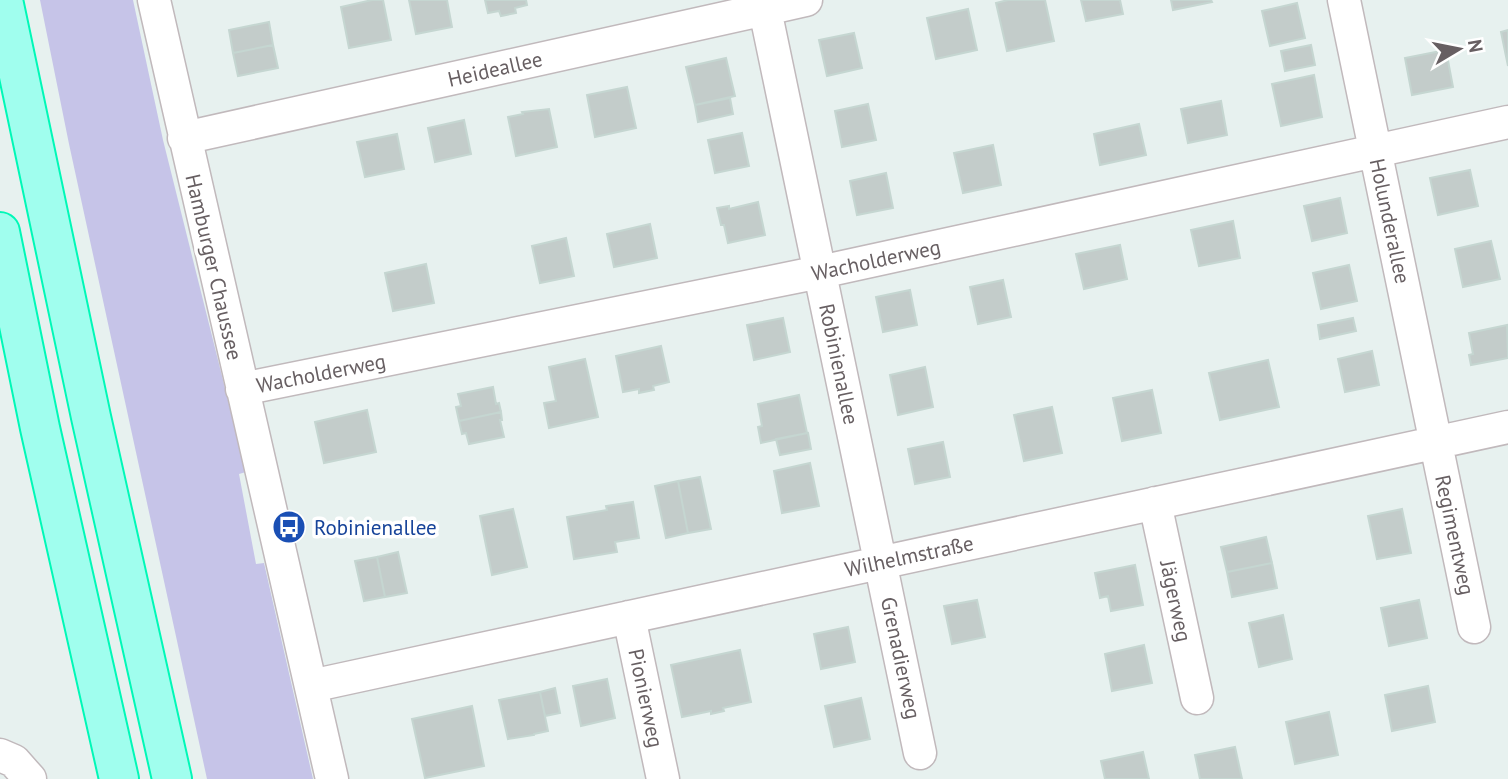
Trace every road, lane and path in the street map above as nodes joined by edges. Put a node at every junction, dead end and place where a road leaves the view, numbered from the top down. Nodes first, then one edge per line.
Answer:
1 (3, 0) edge
2 (154, 0) edge
3 (806, 0) edge
4 (1344, 0) edge
5 (764, 4) edge
6 (1508, 122) edge
7 (184, 138) junction
8 (1376, 150) junction
9 (0, 232) edge
10 (820, 272) junction
11 (243, 389) junction
12 (1508, 427) edge
13 (1436, 443) junction
14 (1155, 503) junction
15 (881, 563) junction
16 (629, 617) junction
17 (1474, 627) dead end
18 (311, 686) junction
19 (1197, 698) dead end
20 (920, 753) dead end
21 (0, 755) edge
22 (30, 779) edge
23 (119, 779) edge
24 (172, 779) edge
25 (332, 779) edge
26 (663, 779) edge

1 - 24 highway
2 - 7 street, Hamburger Chaussee
3 - 5 street, Heideallee
4 - 8 street, Holunderallee
5 - 7 street, Heideallee
5 - 10 street, Robinienallee
6 - 8 street, Wacholderweg
7 - 11 street, Hamburger Chaussee
8 - 10 street, Wacholderweg
8 - 13 street, Holunderallee
9 - 23 highway
10 - 11 street, Wacholderweg
10 - 15 street, Robinienallee
11 - 18 street, Hamburger Chaussee
12 - 13 street, Wilhelmstraße
13 - 14 street, Wilhelmstraße
13 - 17 street, Regimentweg
14 - 15 street, Wilhelmstraße
14 - 19 street, Jägerweg
15 - 16 street, Wilhelmstraße
15 - 20 street, Grenadierweg
16 - 18 street, Wilhelmstraße
16 - 26 street, Pionierweg
18 - 25 street, Hamburger Chaussee
21 - 22 street

